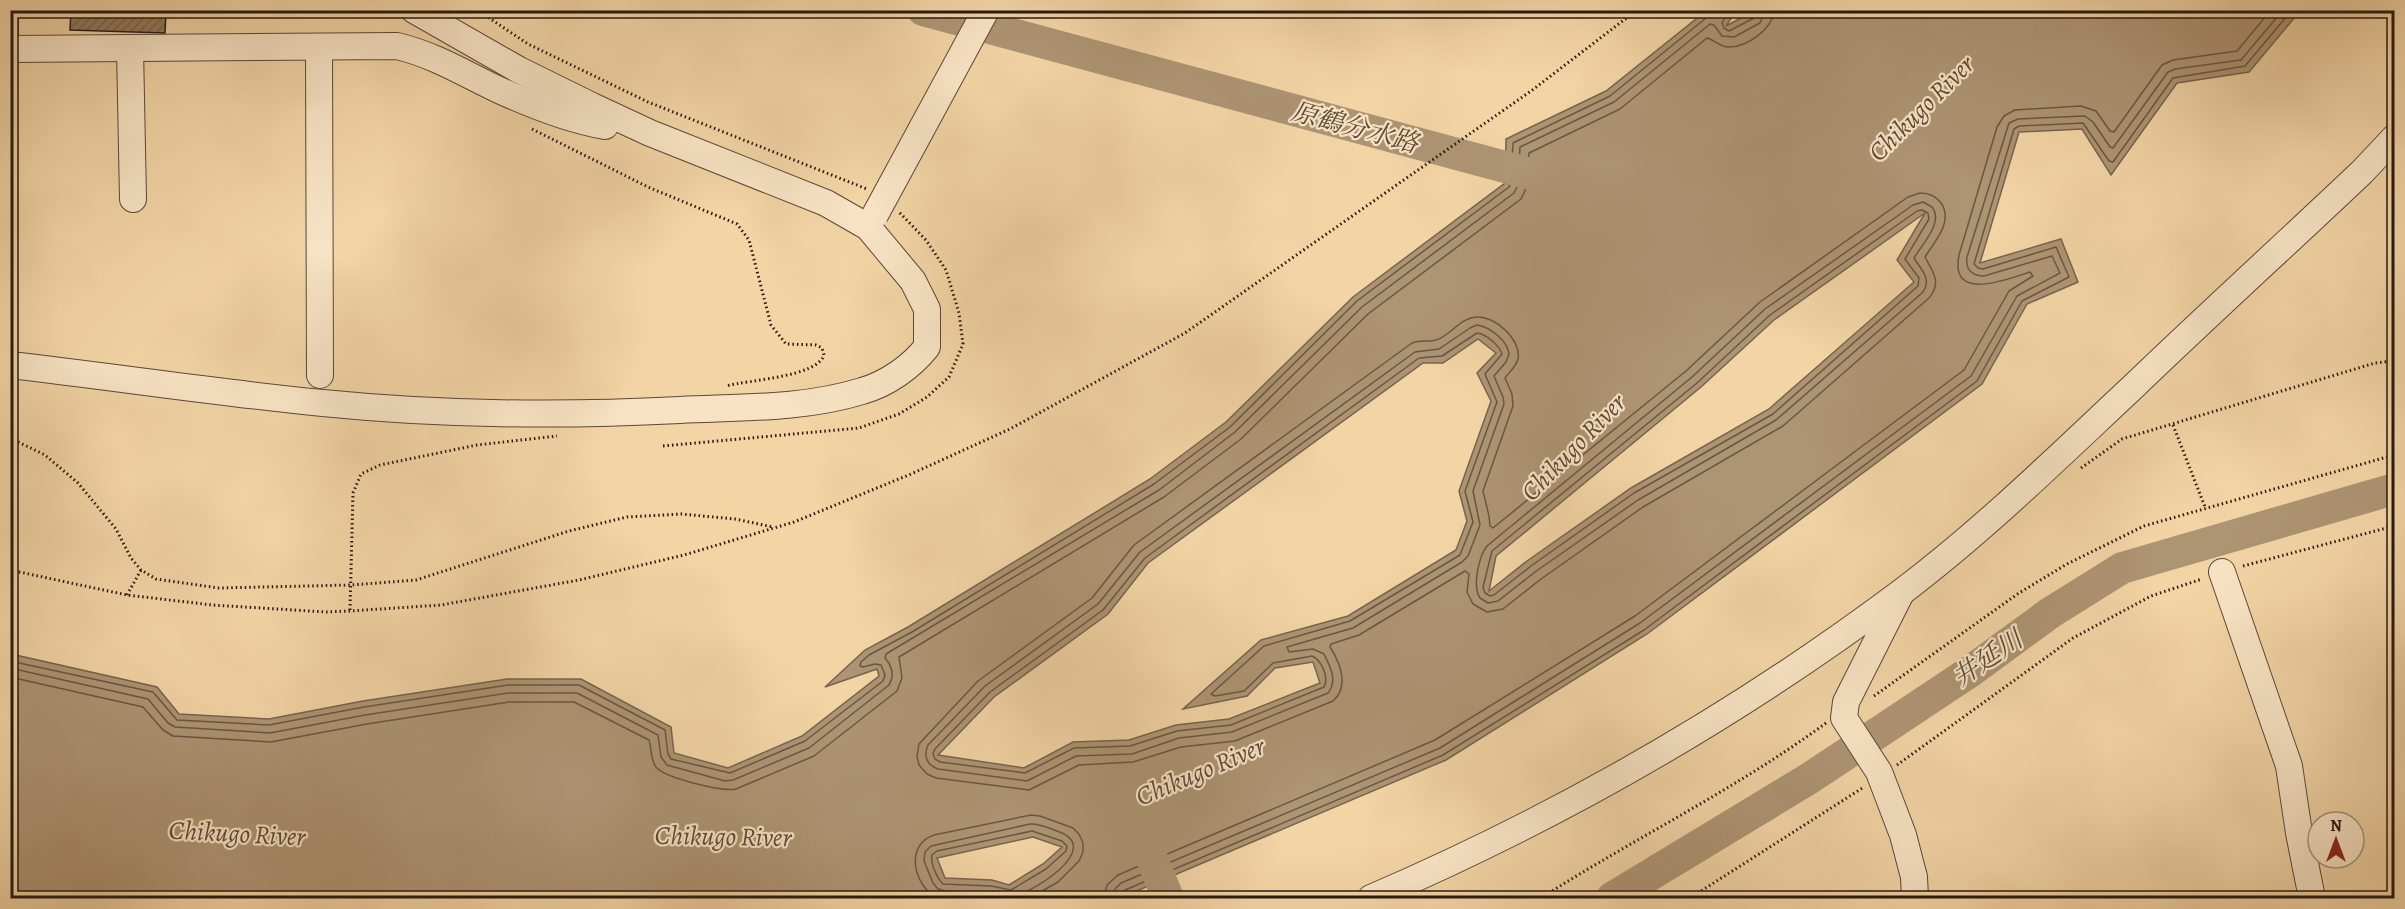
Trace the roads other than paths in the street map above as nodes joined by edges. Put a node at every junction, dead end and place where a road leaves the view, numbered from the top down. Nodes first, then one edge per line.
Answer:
1 (414, 10) edge
2 (986, 10) edge
3 (319, 47) junction
4 (130, 48) junction
5 (10, 49) edge
6 (650, 133) junction
7 (2394, 138) edge
8 (133, 199) dead end
9 (876, 209) junction
10 (10, 365) edge
11 (320, 375) dead end
12 (2222, 572) road end
13 (1903, 591) junction
14 (1371, 898) edge
15 (1915, 898) edge
16 (2312, 898) edge

1 - 6 street
2 - 9 street, bridge
3 - 4 street
3 - 6 street
3 - 11 street
4 - 5 street
4 - 8 street
6 - 9 street
7 - 13 street
9 - 10 street
12 - 16 street
13 - 14 street
13 - 15 street

